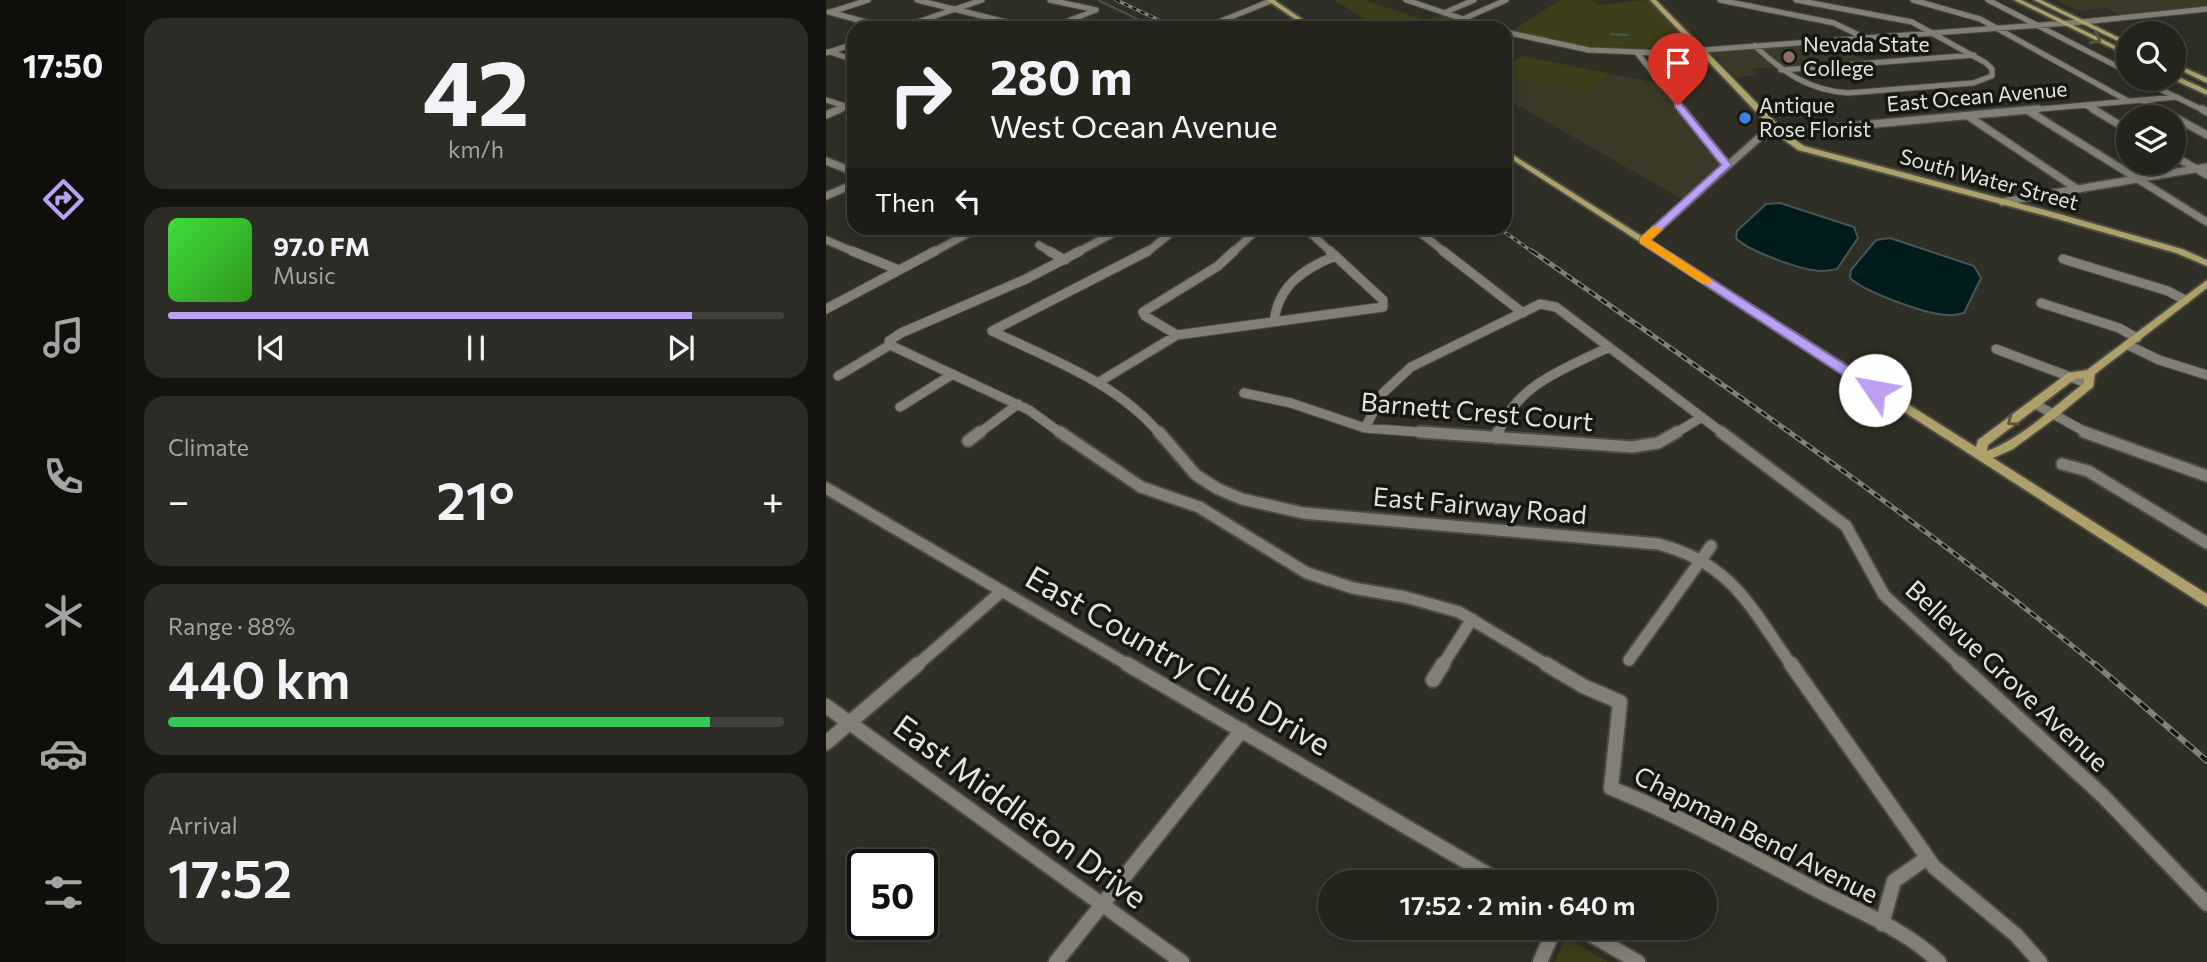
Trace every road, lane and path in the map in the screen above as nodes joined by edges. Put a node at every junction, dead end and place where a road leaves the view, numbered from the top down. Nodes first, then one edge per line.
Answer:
1 (868, 0) edge
2 (916, 0) edge
3 (982, 0) edge
4 (1051, 0) edge
5 (1265, 0) edge
6 (1272, 0) edge
7 (1278, 0) edge
8 (1406, 0) edge
9 (1474, 0) edge
10 (1506, 0) edge
11 (1653, 0) edge
12 (1720, 0) edge
13 (1796, 0) edge
14 (1913, 0) edge
15 (1988, 0) edge
16 (2017, 0) edge
17 (2037, 0) edge
18 (1416, 1) edge
19 (1936, 2) edge
20 (955, 9) junction
21 (2207, 9) edge
22 (828, 13) edge
23 (1444, 13) junction
24 (1295, 15) junction
25 (1463, 19) junction
26 (1071, 20) joint
27 (860, 21) edge
28 (920, 21) edge
29 (1003, 21) edge
30 (1075, 21) edge
31 (1213, 21) edge
32 (1221, 21) edge
33 (1303, 21) edge
34 (1469, 21) edge
35 (2082, 22) junction
36 (2064, 23) junction
37 (2037, 25) junction
38 (1997, 28) junction
39 (1935, 33) junction
40 (1512, 34) edge
41 (1866, 38) junction
42 (2116, 38) edge
43 (847, 46) edge
44 (1755, 46) junction
45 (2116, 48) edge
46 (1701, 50) junction
47 (827, 52) edge
48 (1637, 53) junction
49 (1974, 55) junction
50 (847, 58) edge
51 (2116, 66) edge
52 (1781, 70) junction
53 (2186, 71) edge
54 (2207, 81) edge
55 (2186, 83) edge
56 (2164, 91) edge
57 (2207, 93) edge
58 (2177, 97) junction
59 (826, 100) edge
60 (2142, 100) junction
61 (2129, 102) junction
62 (2085, 105) junction
63 (847, 107) edge
64 (847, 109) edge
65 (2027, 110) junction
66 (2207, 112) edge
67 (826, 115) edge
68 (1968, 116) junction
69 (2116, 123) edge
70 (1780, 132) junction
71 (2207, 135) edge
72 (1512, 156) edge
73 (826, 161) edge
74 (2186, 163) edge
75 (1727, 165) junction
76 (2207, 167) edge
77 (847, 169) edge
78 (2195, 169) junction
79 (2207, 175) edge
80 (2137, 179) junction
81 (847, 187) edge
82 (2077, 189) junction
83 (826, 196) edge
84 (2002, 202) junction
85 (2207, 222) edge
86 (965, 235) edge
87 (1110, 235) edge
88 (1168, 235) edge
89 (1252, 235) edge
90 (1312, 235) edge
91 (1423, 235) edge
92 (826, 240) edge
93 (1644, 241) junction
94 (1039, 245) dead end
95 (1335, 256) junction
96 (2063, 259) dead end
97 (1065, 260) junction
98 (2207, 263) edge
99 (899, 270) junction
100 (2207, 283) edge
101 (2185, 300) junction
102 (2041, 303) dead end
103 (826, 309) edge
104 (1522, 313) junction
105 (1273, 322) junction
106 (1177, 335) junction
107 (2137, 338) junction
108 (890, 343) junction
109 (2128, 345) junction
110 (1609, 347) junction
111 (1996, 349) dead end
112 (953, 374) junction
113 (2207, 375) edge
114 (838, 376) dead end
115 (2071, 376) junction
116 (2089, 379) junction
117 (1099, 382) junction
118 (1244, 393) dead end
119 (1018, 404) junction
120 (2035, 404) junction
121 (900, 407) dead end
122 (2052, 414) junction
123 (1702, 417) junction
124 (1365, 428) junction
125 (1496, 438) junction
126 (968, 441) dead end
127 (1981, 457) junction
128 (2062, 464) dead end
129 (2207, 476) edge
130 (826, 488) edge
131 (2207, 543) edge
132 (1711, 546) dead end
133 (1703, 557) junction
134 (1002, 591) junction
135 (2205, 597) edge
136 (1472, 619) junction
137 (1629, 660) dead end
138 (1433, 680) dead end
139 (826, 706) edge
140 (849, 723) junction
141 (1241, 730) junction
142 (826, 743) edge
143 (1927, 858) junction
144 (1481, 870) edge
145 (2207, 904) edge
146 (1101, 905) junction
147 (1882, 924) junction
148 (1550, 940) edge
149 (1600, 940) edge
150 (1056, 962) edge
151 (1182, 962) edge
152 (1540, 962) edge
153 (1638, 962) edge
154 (1939, 962) edge
155 (2040, 962) edge

1 - 22 street
2 - 20 street
3 - 20 street
4 - 26 street
5 - 31 street
6 - 24 main road
6 - 32 street
7 - 24 main road
8 - 18 street
9 - 23 street
10 - 25 street
11 - 46 main road, South Water Street
12 - 41 street
13 - 39 street
14 - 19 street
15 - 37 street
16 - 36 main road
17 - 35 main road
18 - 23 street
19 - 38 street
20 - 28 street
20 - 29 street
21 - 35 street
22 - 27 street
23 - 25 street
24 - 33 main road
25 - 34 street
26 - 30 street
35 - 36 street
35 - 42 main road
36 - 37 street
36 -> 45 main road
37 - 38 street
37 - 51 street
38 - 39 street
38 - 61 street
39 - 41 street
39 - 49 street
40 - 48 street
41 - 44 street
43 - 47 street
44 - 46 street
44 - 52 street
46 - 48 street
46 - 70 main road, South Water Street
47 - 50 street
48 - 75 street
49 - 52 street
49 - 52 street
53 - 54 main road
55 - 57 main road
56 - 58 street
58 - 60 street, East Ocean Avenue
58 - 66 street
59 - 63 street
60 - 61 street, East Ocean Avenue
60 - 71 street
61 - 62 street, East Ocean Avenue
62 - 65 street, East Ocean Avenue
62 - 69 street
64 - 67 street
65 - 68 street, East Ocean Avenue
65 - 80 street
68 - 70 street, East Ocean Avenue
68 - 82 street
70 - 75 street, East Ocean Avenue
70 - 84 main road, South Water Street
72 - 93 main road
73 - 77 street
74 - 78 street
75 - 93 street, East Ocean Avenue
76 - 78 street
78 - 79 street
78 - 80 street
80 - 82 street
80 - 85 street
81 - 83 street
82 - 84 street
84 - 98 main road, South Water Street
86 - 99 street
87 - 97 street
88 - 117 street, East Fairway Road
89 - 106 street
90 - 95 street
91 - 104 street
92 - 99 street
93 - 127 main road
94 - 97 street
95 - 105 street
95 - 105 street
96 - 101 street
97 - 108 street
99 - 103 street
100 - 101 main road
101 - 107 main road
102 - 107 street
104 - 110 street, Bellevue Grove Avenue
104 - 124 street
105 - 106 street
106 - 117 street
107 - 109 main road
108 - 112 street, Chapman Bend Avenue
108 - 114 street
109 - 113 street
109 - 116 main road
110 - 123 street, Bellevue Grove Avenue
110 - 125 street
111 - 115 street
112 - 119 street, Chapman Bend Avenue
112 - 121 street
115 - 116 main road
115 - 120 main road
116 - 122 main road
117 - 133 street, East Fairway Road
118 - 124 street, Barnett Crest Court
119 - 126 street
119 - 136 street, Chapman Bend Avenue
120 - 122 street
120 -> 127 main road
122 - 127 main road
122 - 129 street
123 - 125 street, Barnett Crest Court
123 - 145 street, Bellevue Grove Avenue
124 - 125 street, Barnett Crest Court
127 - 135 main road
128 - 131 street
130 - 134 street, East Country Club Drive
132 - 133 street
133 - 137 street
133 - 143 street, East Fairway Road
134 - 140 street
134 - 141 street, East Country Club Drive
136 - 138 street
136 - 147 street, Chapman Bend Avenue
139 - 140 street, East Middleton Drive
140 - 142 street
140 - 146 street, East Middleton Drive
141 - 144 street, East Country Club Drive
141 - 146 street
143 - 147 street
143 - 155 street, East Fairway Road
146 - 150 street
146 - 151 street, East Middleton Drive
147 - 154 street, Chapman Bend Avenue
148 - 152 street
149 - 153 street

